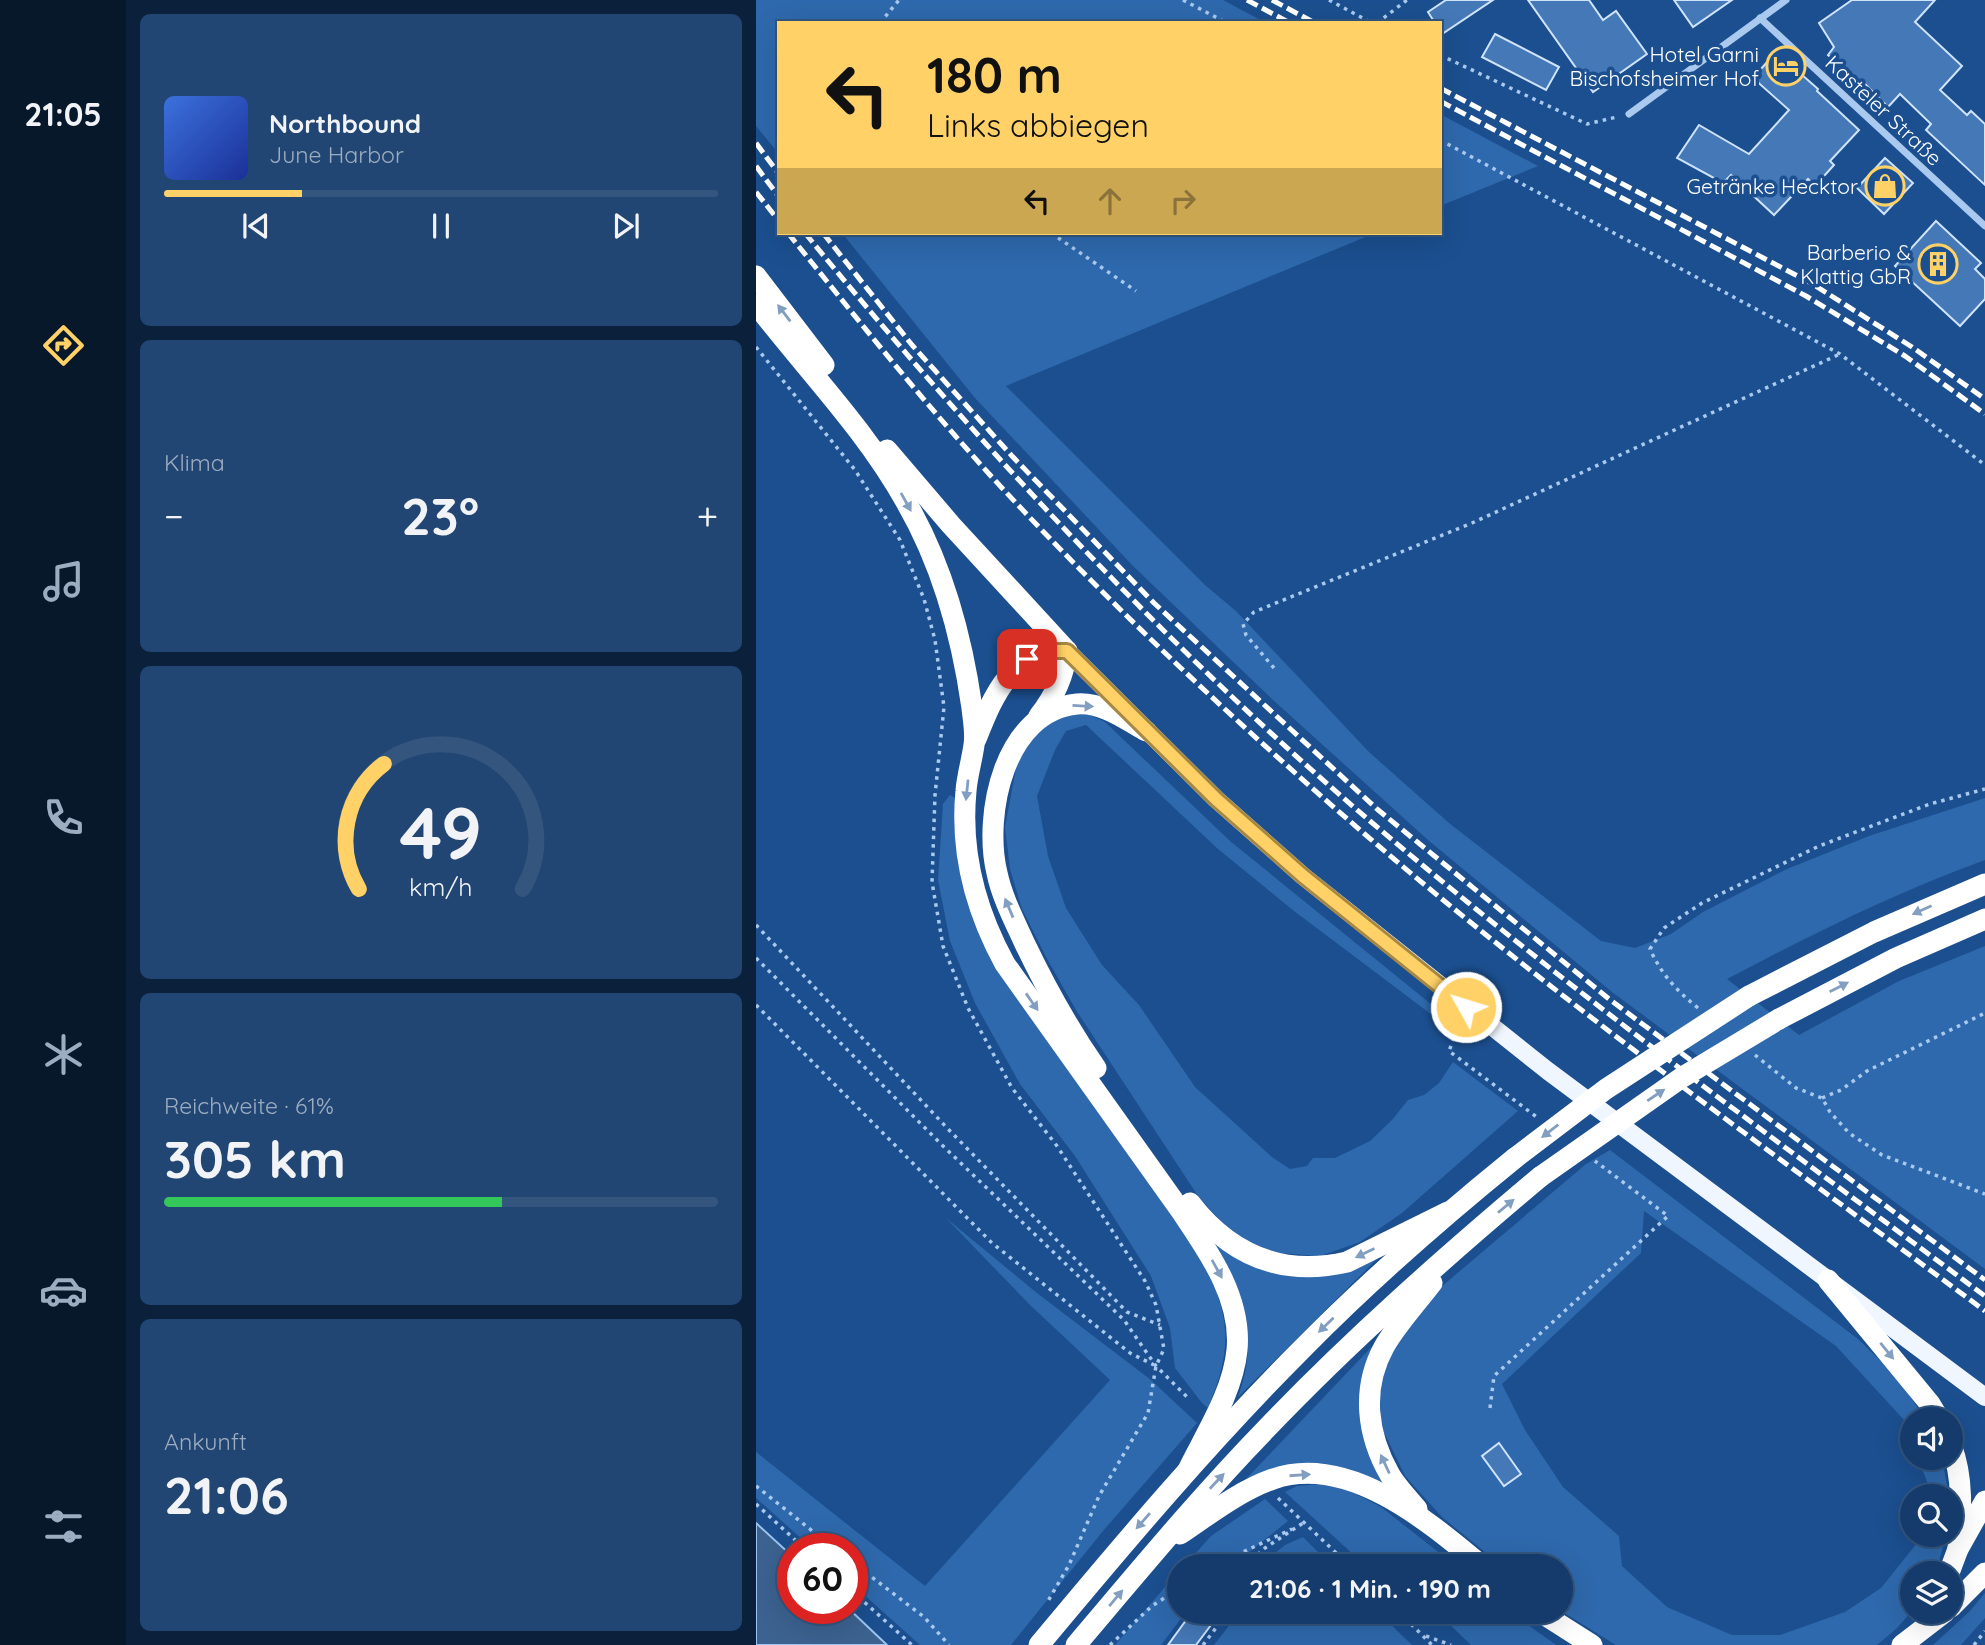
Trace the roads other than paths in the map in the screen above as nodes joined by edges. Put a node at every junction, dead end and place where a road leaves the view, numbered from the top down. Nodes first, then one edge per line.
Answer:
1 (1786, 0) edge
2 (1760, 18) junction
3 (1629, 114) road end
4 (1985, 226) edge
5 (756, 276) edge
6 (756, 304) edge
7 (808, 367) junction
8 (883, 446) junction
9 (1067, 651) junction
10 (1035, 722) junction
11 (1146, 731) junction
12 (975, 742) junction
13 (1985, 884) edge
14 (1985, 919) edge
15 (1448, 1212) junction
16 (1472, 1234) junction
17 (1828, 1280) junction
18 (1985, 1397) edge
19 (1932, 1407) edge
20 (1188, 1470) junction
21 (1959, 1470) edge
22 (1985, 1501) edge
23 (1425, 1519) junction
24 (1958, 1549) junction
25 (1155, 1551) junction
26 (1467, 1554) edge
27 (1954, 1561) edge
28 (1985, 1573) edge
29 (1963, 1594) edge
30 (1559, 1624) edge
31 (1922, 1624) edge
32 (1930, 1624) edge
33 (1911, 1639) edge
34 (1039, 1645) edge
35 (1076, 1645) edge
36 (1592, 1645) edge

1 - 2 street
2 - 3 street
2 - 4 street, Kasteler Straße
8 -> 5 highway
6 - 7 highway
7 - 8 highway
7 -> 12 highway
8 - 9 highway
9 - 10 highway
9 - 11 main road
9 - 12 highway
10 -> 11 highway
15 -> 10 highway
11 - 17 main road
12 -> 20 highway
13 -> 15 highway, bridge
16 -> 14 highway, bridge
15 -> 20 highway
23 -> 16 highway
25 -> 16 highway
17 - 18 main road
17 -> 19 highway
20 -> 34 highway
21 - 24 highway
22 - 24 highway
25 -> 23 highway
23 - 26 highway
24 - 27 highway
35 -> 25 highway
28 - 29 highway
30 - 36 highway
31 - 33 highway
32 - 33 highway

